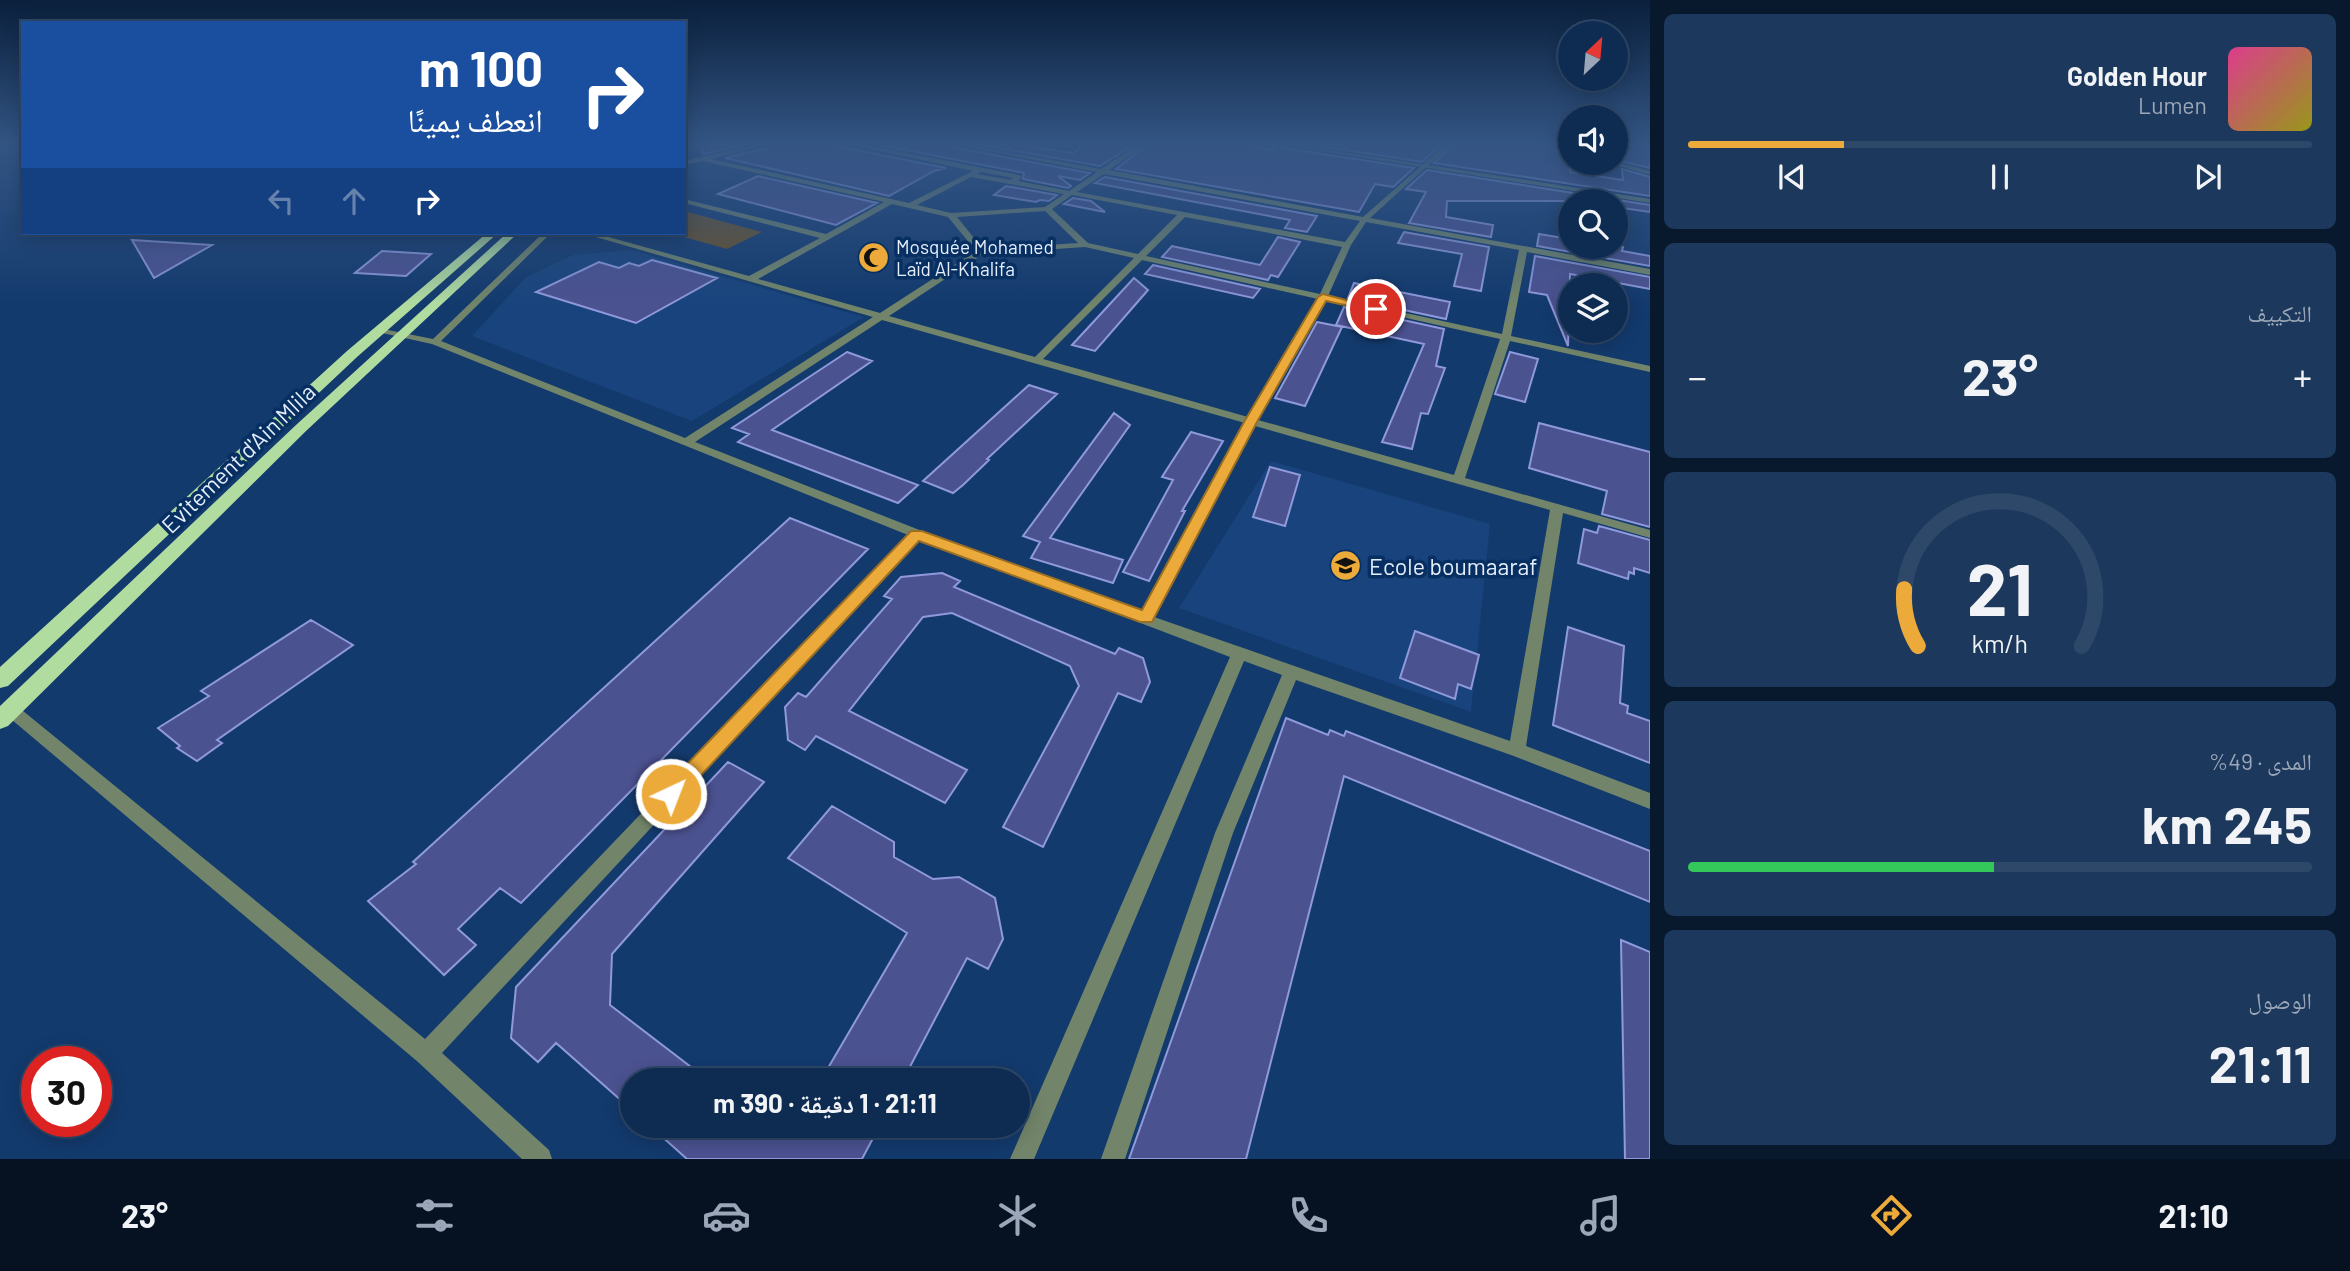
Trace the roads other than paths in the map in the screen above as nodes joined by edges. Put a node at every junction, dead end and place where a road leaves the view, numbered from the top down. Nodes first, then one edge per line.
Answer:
1 (878, 198) edge
2 (925, 198) edge
3 (1063, 198) edge
4 (1097, 198) edge
5 (1244, 198) edge
6 (1389, 198) edge
7 (891, 201) junction
8 (686, 202) edge
9 (910, 206) junction
10 (1047, 209) junction
11 (1183, 214) junction
12 (951, 215) junction
13 (1364, 220) junction
14 (491, 235) edge
15 (511, 235) edge
16 (545, 235) edge
17 (593, 235) edge
18 (827, 237) junction
19 (1347, 244) junction
20 (1085, 245) junction
21 (1523, 249) junction
22 (981, 252) junction
23 (1138, 256) junction
24 (1650, 272) edge
25 (751, 279) junction
26 (1323, 297) junction
27 (880, 317) junction
28 (378, 331) junction
29 (405, 334) junction
30 (1506, 337) junction
31 (435, 342) junction
32 (1036, 361) junction
33 (1650, 369) edge
34 (1251, 422) junction
35 (685, 443) junction
36 (1458, 480) junction
37 (1557, 508) junction
38 (916, 534) junction
39 (1650, 534) edge
40 (1146, 618) junction
41 (1239, 654) junction
42 (1291, 672) junction
43 (0, 680) edge
44 (5, 715) edge
45 (1517, 750) junction
46 (1650, 801) edge
47 (426, 1054) junction
48 (540, 1159) edge
49 (1022, 1159) edge
50 (1113, 1159) edge

1 - 7 street
2 - 9 street
3 - 10 street
4 - 11 street
5 - 13 street
6 - 13 street
7 - 9 street
7 - 18 street
8 - 18 street
9 - 12 street
10 - 12 street
10 - 20 street
11 - 19 street
11 - 23 street
12 - 22 street
13 - 19 street
13 - 21 street
14 - 28 highway, Evitement d'Ain Mlila
15 - 29 highway, Evitement d'Ain Mlila
16 - 31 street
17 - 25 street
18 - 25 street
19 - 26 street
20 - 22 street
20 - 23 street
21 - 24 street
21 - 30 street
22 - 27 street
23 - 26 street
23 - 32 street
25 - 27 street
26 - 30 street
26 - 34 street
27 - 32 street
27 - 35 street
28 - 29 street
28 - 43 highway, Evitement d'Ain Mlila
29 - 31 street
29 - 44 highway, Evitement d'Ain Mlila
30 - 33 street
30 - 36 street
31 - 35 street
32 - 34 street
34 - 36 street
34 - 40 street
35 - 38 street
36 - 37 street
37 - 39 street
37 - 45 street
38 - 40 street
38 - 47 street
40 - 41 street
41 - 42 street
41 - 49 street
42 - 45 street
42 - 50 street
44 - 47 street
45 - 46 street
47 - 48 street

